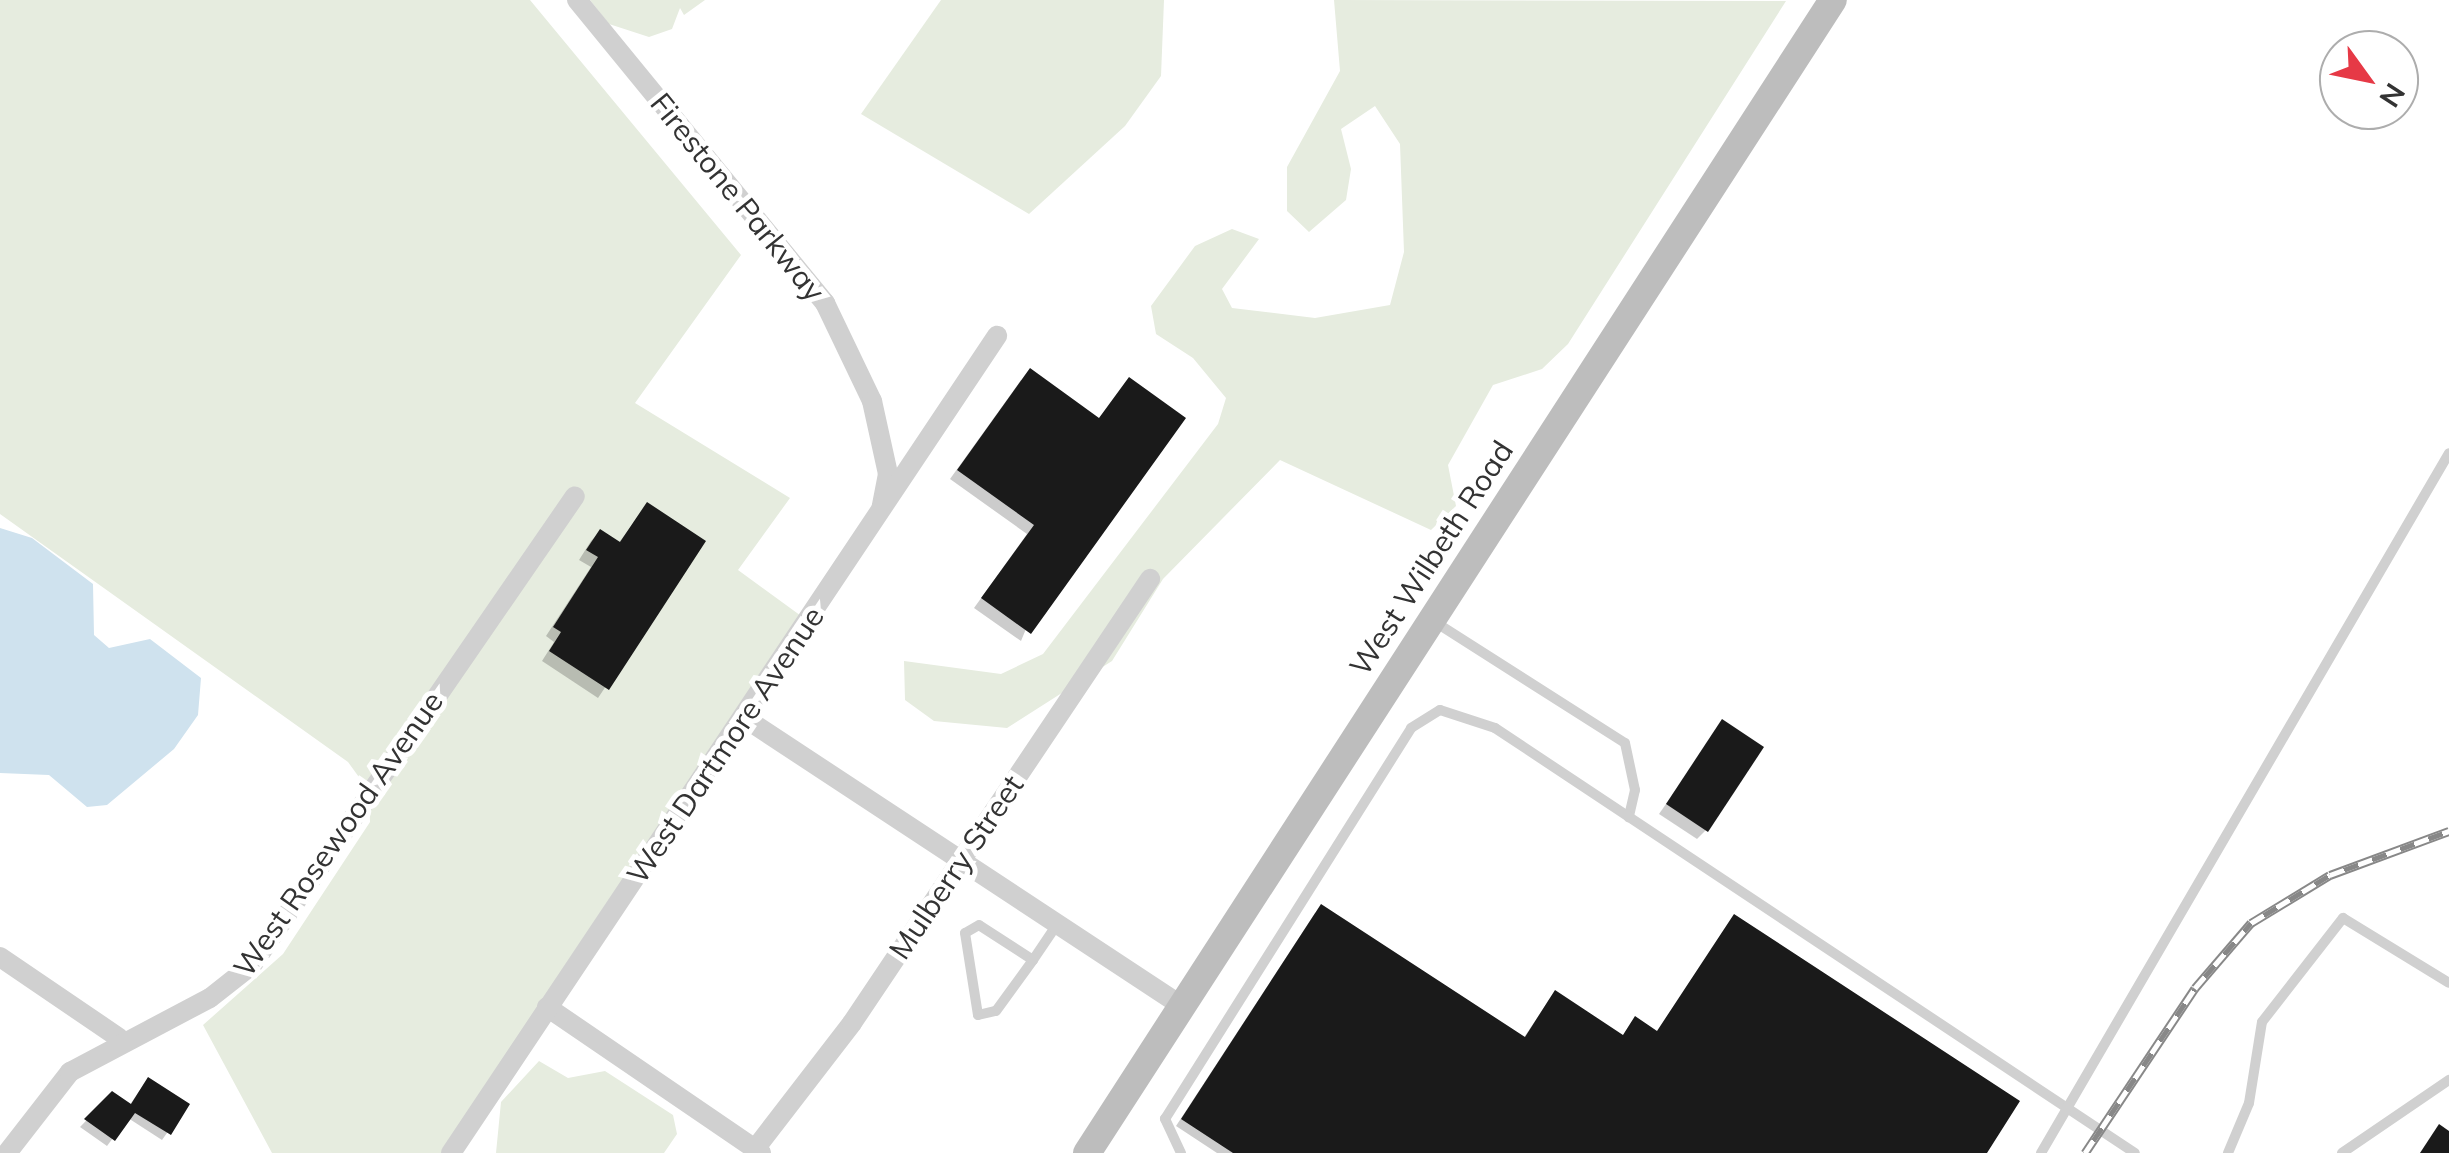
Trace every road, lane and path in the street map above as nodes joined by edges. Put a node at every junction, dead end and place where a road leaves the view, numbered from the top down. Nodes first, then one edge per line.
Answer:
1 (577, 0) edge
2 (1833, 0) edge
3 (997, 336) dead end
4 (2449, 453) edge
5 (576, 496) dead end
6 (874, 526) junction
7 (1150, 579) dead end
8 (1430, 619) junction
9 (743, 717) junction
10 (1628, 816) junction
11 (958, 863) junction
12 (1056, 928) junction
13 (0, 958) edge
14 (1032, 960) junction
15 (2449, 983) edge
16 (1179, 1004) junction
17 (547, 1008) junction
18 (120, 1038) junction
19 (2449, 1080) edge
20 (2069, 1109) junction
21 (758, 1151) edge
22 (7, 1153) edge
23 (451, 1153) edge
24 (1086, 1153) edge
25 (1181, 1153) edge
26 (2040, 1153) edge
27 (2135, 1153) edge
28 (2228, 1153) edge
29 (2342, 1153) edge

1 - 6 street, Firestone Parkway
2 - 8 main road, West Wilbeth Road
3 - 6 street, West Dartmore Avenue
4 - 20 lane
5 - 18 street, West Rosewood Avenue
6 - 9 street, West Dartmore Avenue
7 - 11 street, Mulberry Street
8 - 10 lane
8 - 16 main road, West Wilbeth Road
9 - 11 street
9 - 17 street, West Dartmore Avenue
10 - 20 lane
10 - 25 lane
11 - 12 street
11 - 21 street, Mulberry Street
12 - 14 lane
12 - 16 street
13 - 18 street
14 - 14 lane
15 - 28 lane
16 - 24 main road, West Wilbeth Road
17 - 21 street
17 - 23 street, West Dartmore Avenue
18 - 22 street, West Rosewood Avenue
19 - 29 lane
20 - 26 lane
20 - 27 lane

